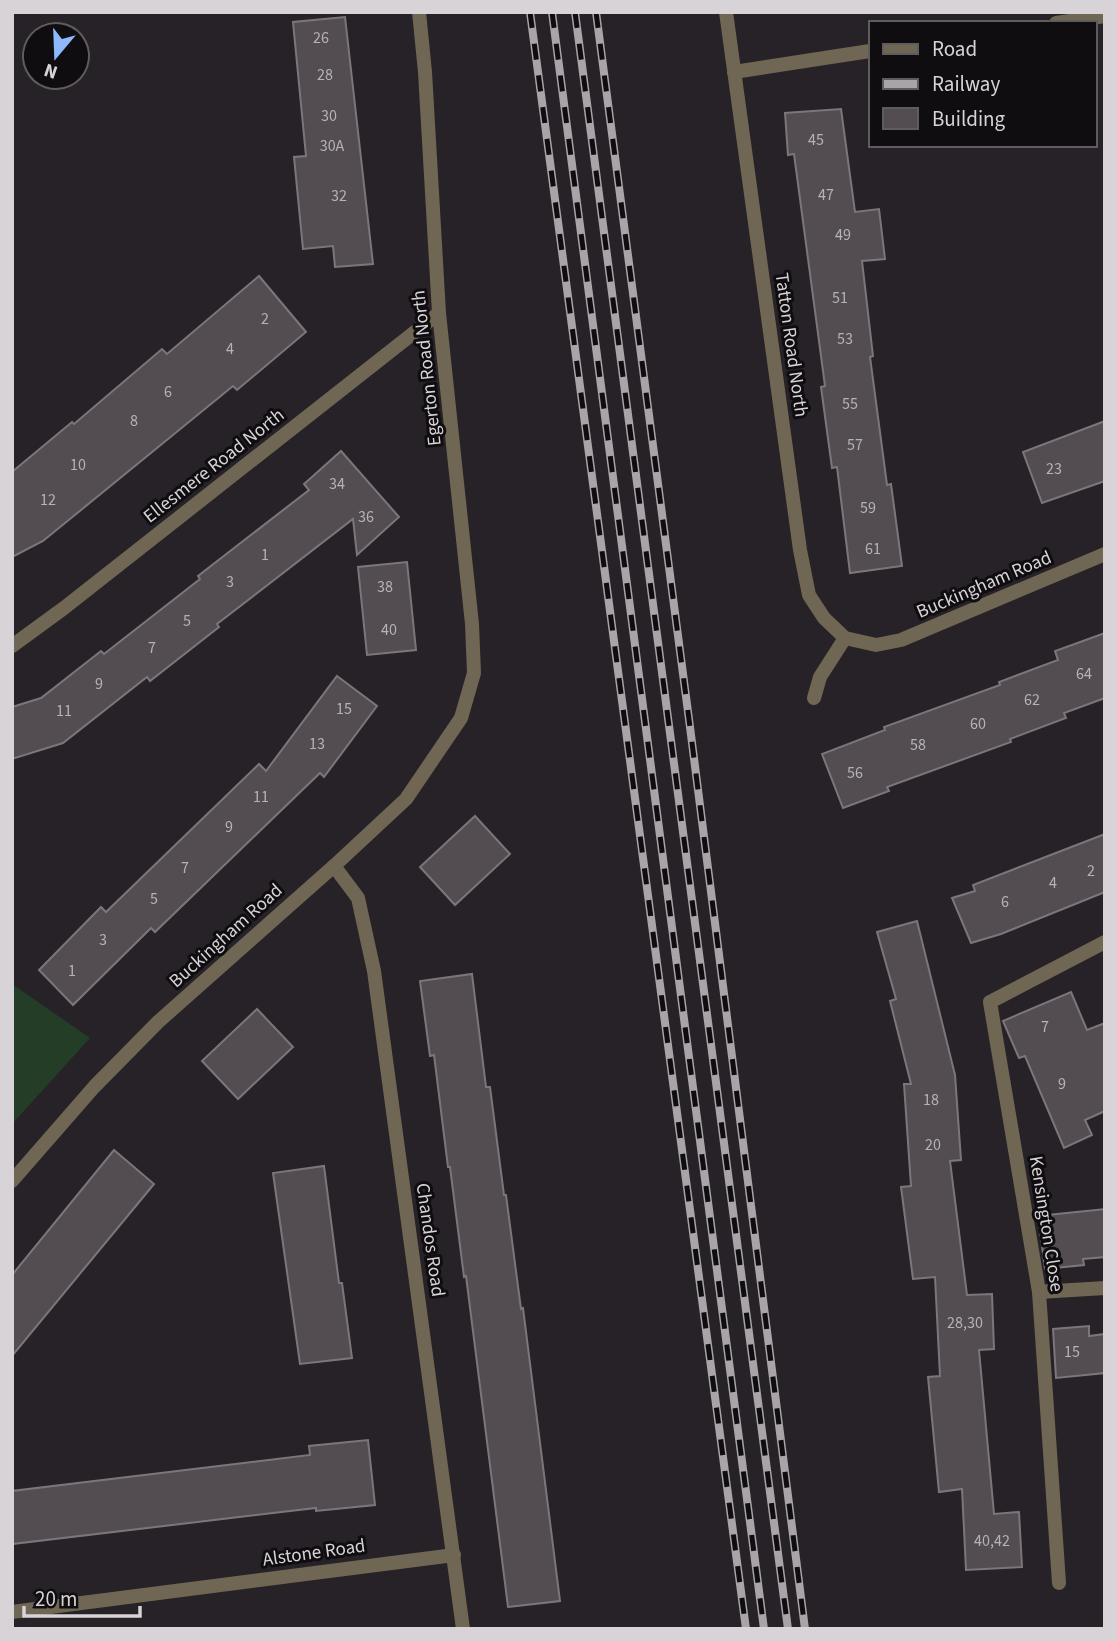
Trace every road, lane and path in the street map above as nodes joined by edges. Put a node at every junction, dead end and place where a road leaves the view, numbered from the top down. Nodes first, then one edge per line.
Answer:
1 (419, 12) edge
2 (726, 12) edge
3 (1083, 15) edge
4 (1105, 16) edge
5 (1063, 21) edge
6 (869, 51) edge
7 (734, 72) junction
8 (439, 313) junction
9 (1105, 554) edge
10 (845, 638) junction
11 (12, 646) edge
12 (814, 698) dead end
13 (461, 718) joint
14 (334, 866) junction
15 (1105, 942) edge
16 (12, 1181) edge
17 (1105, 1288) edge
18 (1039, 1292) junction
19 (454, 1555) junction
20 (1059, 1583) dead end
21 (12, 1612) edge
22 (463, 1629) edge

1 - 8 street, Egerton Road North
2 - 7 street, Tatton Road North
3 - 4 street
3 - 5 street
6 - 7 street
7 - 10 street, Tatton Road North
8 - 11 street, Ellesmere Road North
8 - 13 street, Egerton Road North
9 - 10 street, Buckingham Road
10 - 12 street
13 - 14 street, Buckingham Road
14 - 16 street, Buckingham Road
14 - 19 street, Chandos Road
15 - 18 street, Kensington Close
17 - 18 street
18 - 20 street, Kensington Close
19 - 21 street, Alstone Road
19 - 22 street, Chandos Road

